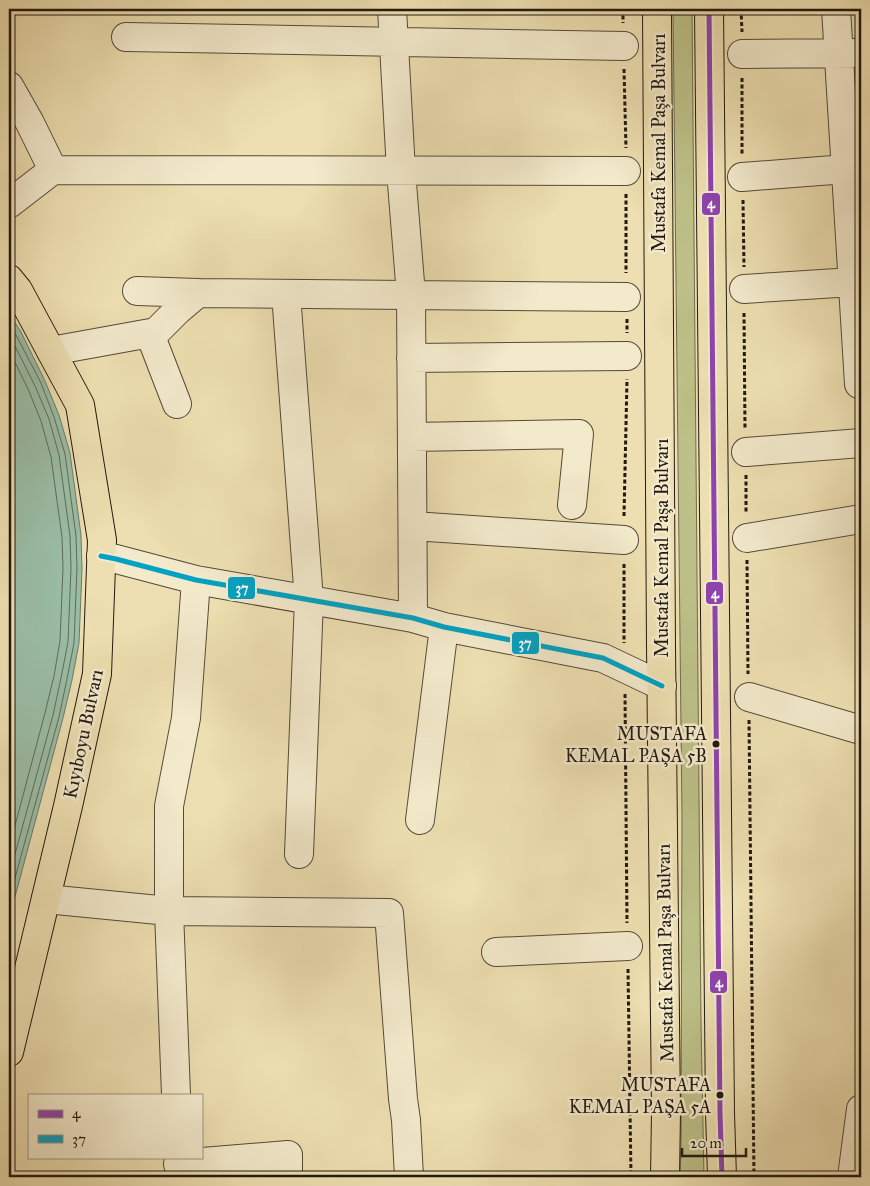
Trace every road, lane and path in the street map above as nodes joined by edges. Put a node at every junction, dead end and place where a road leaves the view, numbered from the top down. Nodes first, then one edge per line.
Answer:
1 (392, 9) edge
2 (623, 9) edge
3 (657, 9) edge
4 (709, 9) edge
5 (741, 9) edge
6 (836, 9) edge
7 (126, 37) dead end
8 (394, 42) junction
9 (624, 46) junction
10 (850, 53) edge
11 (742, 54) junction
12 (9, 86) edge
13 (846, 169) junction
14 (54, 170) junction
15 (626, 171) junction
16 (401, 172) junction
17 (742, 177) junction
18 (9, 204) edge
19 (9, 279) edge
20 (853, 282) junction
21 (744, 289) junction
22 (137, 291) dead end
23 (198, 293) junction
24 (286, 294) junction
25 (410, 296) junction
26 (626, 297) junction
27 (150, 334) junction
28 (51, 351) junction
29 (627, 356) junction
30 (411, 358) junction
31 (861, 384) edge
32 (177, 404) dead end
33 (412, 437) junction
34 (861, 444) edge
35 (746, 452) junction
36 (572, 505) dead end
37 (861, 519) edge
38 (413, 526) junction
39 (747, 538) junction
40 (624, 540) junction
41 (101, 556) junction
42 (196, 580) junction
43 (309, 600) junction
44 (413, 618) junction
45 (444, 627) junction
46 (624, 668) junction
47 (662, 686) junction
48 (749, 697) junction
49 (861, 730) edge
50 (420, 820) dead end
51 (299, 854) dead end
52 (46, 899) junction
53 (169, 911) junction
54 (628, 946) junction
55 (496, 952) dead end
56 (9, 1052) edge
57 (176, 1094) edge
58 (860, 1121) edge
59 (178, 1166) edge
60 (288, 1177) edge
61 (409, 1177) edge
62 (631, 1177) edge
63 (665, 1177) edge
64 (722, 1177) edge
65 (754, 1177) edge
66 (852, 1177) edge

1 - 8 street
2 - 9 path
3 - 47 main road, Mustafa Kemal Paşa Bulvarı
4 - 64 main road
5 - 11 path
6 - 10 street
7 - 8 street
8 - 9 street
8 - 16 street
9 - 15 path
10 - 11 street
10 - 13 street
11 - 17 path
12 - 14 street
13 - 17 street
13 - 20 street
14 - 16 street
14 - 18 street
15 - 16 street
15 - 26 path
16 - 25 street
17 - 21 path
19 - 28 main road, Kıyıboyu Bulvarı
20 - 21 street
20 - 31 street
21 - 35 path
22 - 23 street
23 - 24 street
23 - 27 street
24 - 25 street
24 - 43 street
25 - 26 street
25 - 30 street
26 - 29 path
27 - 28 street
27 - 32 street
28 - 41 main road, Kıyıboyu Bulvarı
29 - 30 street
29 - 40 path
30 - 33 street
33 - 36 street
33 - 38 street
34 - 35 street
35 - 39 path
37 - 39 street
38 - 40 street
38 - 44 street
39 - 48 path
40 - 46 path
41 - 42 street
41 - 52 main road, Kıyıboyu Bulvarı
42 - 43 street
42 - 53 street
43 - 44 street
43 - 51 street
44 - 45 street
45 - 46 street
45 - 50 street
46 - 47 street
46 - 54 path
47 - 63 main road, Mustafa Kemal Paşa Bulvarı
48 - 49 street
48 - 65 path
52 - 53 street
52 - 56 main road, Kıyıboyu Bulvarı
53 - 57 street
53 - 61 street
54 - 55 street
54 - 62 path
58 - 66 street
59 - 60 street

